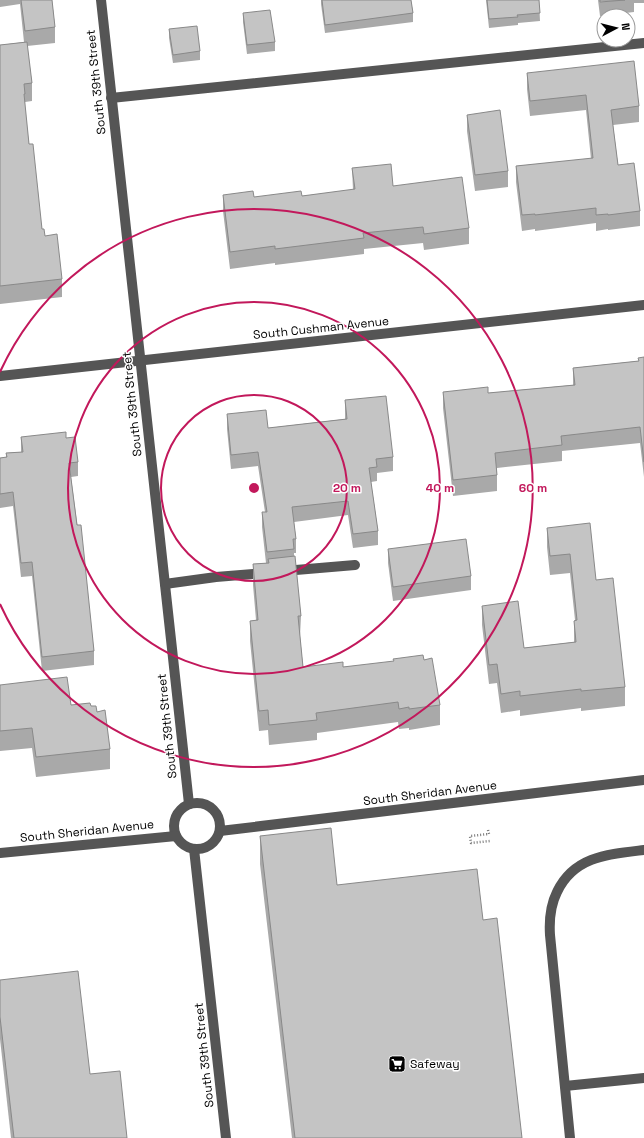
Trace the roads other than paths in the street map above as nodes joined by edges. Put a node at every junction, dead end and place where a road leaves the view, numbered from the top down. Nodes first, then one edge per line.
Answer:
1 (101, 0) edge
2 (644, 43) edge
3 (111, 98) junction
4 (644, 305) edge
5 (140, 361) junction
6 (0, 376) edge
7 (355, 565) dead end
8 (164, 584) junction
9 (644, 780) edge
10 (188, 804) junction
11 (220, 831) junction
12 (176, 836) junction
13 (194, 849) junction
14 (644, 850) edge
15 (0, 853) edge
16 (644, 1078) edge
17 (565, 1086) junction
18 (226, 1138) edge
19 (570, 1138) edge

1 - 3 street, South 39th Street
2 - 3 street
3 - 5 street, South 39th Street
4 - 5 street, South Cushman Avenue
5 - 6 street, South Cushman Avenue
5 - 8 street, South 39th Street
7 - 8 street
8 - 10 street, South 39th Street
9 - 11 street, South Sheridan Avenue
10 - 11 street
10 - 12 street
11 - 13 street
12 - 13 street
12 - 15 street, South Sheridan Avenue
13 - 18 street, South 39th Street
14 - 17 street
16 - 17 street
17 - 19 street

